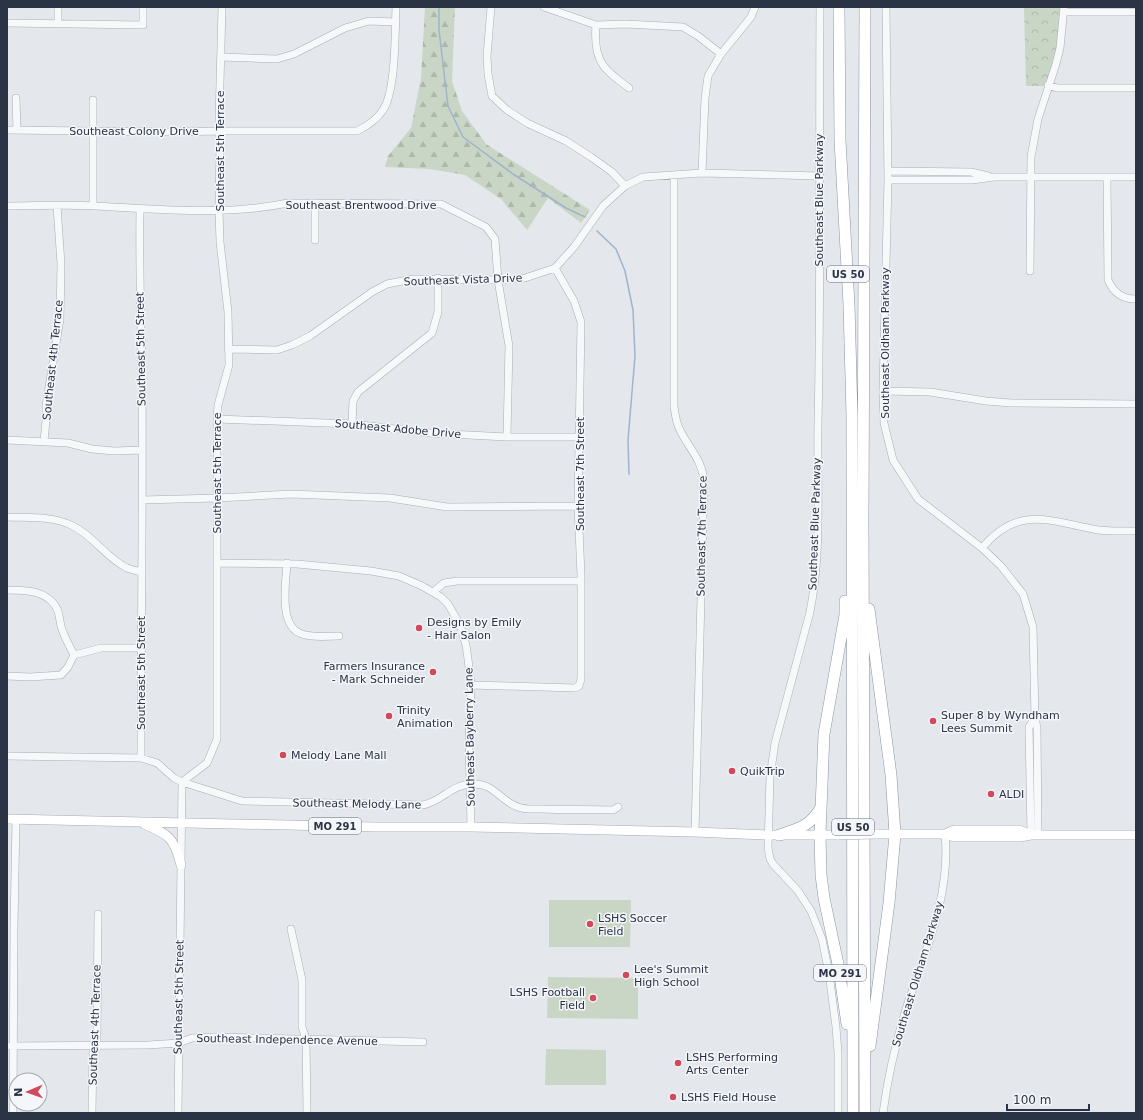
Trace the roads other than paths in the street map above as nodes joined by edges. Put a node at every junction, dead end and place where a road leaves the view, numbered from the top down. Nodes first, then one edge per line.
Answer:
1 (58, 7) edge
2 (144, 7) edge
3 (222, 7) edge
4 (396, 7) edge
5 (491, 7) edge
6 (544, 7) edge
7 (755, 7) edge
8 (820, 7) edge
9 (839, 7) edge
10 (865, 7) edge
11 (886, 7) edge
12 (1064, 9) edge
13 (1136, 12) edge
14 (395, 22) junction
15 (7, 23) edge
16 (58, 23) junction
17 (596, 24) junction
18 (721, 54) junction
19 (221, 57) junction
20 (1048, 85) junction
21 (629, 88) dead end
22 (1136, 88) edge
23 (16, 98) dead end
24 (93, 100) dead end
25 (7, 130) edge
26 (16, 130) junction
27 (94, 131) junction
28 (220, 131) junction
29 (888, 171) junction
30 (702, 174) junction
31 (674, 175) junction
32 (819, 176) junction
33 (1030, 176) junction
34 (1107, 176) junction
35 (994, 177) junction
36 (1136, 177) edge
37 (888, 180) junction
38 (625, 186) junction
39 (315, 203) junction
40 (7, 206) edge
41 (57, 206) junction
42 (93, 206) junction
43 (140, 209) junction
44 (219, 210) junction
45 (315, 240) dead end
46 (555, 268) junction
47 (1030, 272) dead end
48 (438, 278) junction
49 (498, 280) junction
50 (1136, 299) edge
51 (228, 349) junction
52 (883, 391) junction
53 (1136, 404) edge
54 (217, 419) junction
55 (352, 424) junction
56 (507, 437) junction
57 (580, 437) junction
58 (7, 440) edge
59 (44, 441) junction
60 (142, 450) junction
61 (217, 498) junction
62 (142, 500) junction
63 (578, 506) junction
64 (7, 517) edge
65 (863, 520) junction
66 (1136, 531) edge
67 (852, 541) junction
68 (982, 548) junction
69 (217, 563) junction
70 (287, 563) junction
71 (142, 572) junction
72 (581, 581) junction
73 (7, 590) edge
74 (433, 592) junction
75 (339, 636) dead end
76 (142, 648) junction
77 (74, 655) junction
78 (7, 676) edge
79 (471, 685) junction
80 (7, 756) edge
81 (141, 758) junction
82 (182, 782) junction
83 (471, 784) junction
84 (618, 807) dead end
85 (821, 807) junction
86 (12, 820) edge
87 (139, 822) junction
88 (181, 823) junction
89 (471, 827) junction
90 (695, 832) junction
91 (820, 834) junction
92 (895, 834) junction
93 (945, 834) junction
94 (767, 835) junction
95 (779, 835) junction
96 (1034, 835) junction
97 (1136, 835) edge
98 (181, 865) junction
99 (98, 914) dead end
100 (291, 929) dead end
101 (306, 1039) junction
102 (423, 1042) dead end
103 (179, 1043) junction
104 (96, 1045) junction
105 (10, 1046) edge
106 (13, 1113) edge
107 (92, 1113) edge
108 (178, 1113) edge
109 (307, 1113) edge
110 (838, 1113) edge
111 (849, 1113) edge
112 (853, 1113) edge
113 (865, 1113) edge
114 (869, 1113) edge
115 (883, 1113) edge

1 - 16 street
2 - 16 street
3 - 19 street, Southeast 5th Terrace
4 - 14 street
5 - 38 street
6 - 17 street
7 - 18 street
8 - 32 street, Southeast Blue Parkway
9 - 67 highway, US 50
10 - 65 highway, US 50
11 - 29 street, Southeast Oldham Parkway
12 - 13 street
12 - 20 street
14 - 19 street
14 - 28 street, Southeast Colony Drive
15 - 16 street
17 - 18 street
17 - 21 street
18 - 30 street
19 - 28 street, Southeast 5th Terrace
20 - 22 street
20 - 33 street
23 - 26 street
24 - 27 street
25 - 26 street, Southeast Colony Drive
26 - 27 street, Southeast Colony Drive
27 - 28 street, Southeast Colony Drive
27 - 42 street
28 - 44 street, Southeast 5th Terrace
29 - 35 street
29 - 37 street, Southeast Oldham Parkway
30 - 31 street, Southeast Vista Drive
30 - 32 street, Southeast Vista Drive
31 - 38 street, Southeast Vista Drive
31 - 90 street, Southeast 7th Terrace
32 - 94 street, Southeast Blue Parkway
33 - 34 street
33 - 35 street
33 - 47 street
34 - 36 street
34 - 50 street
35 - 37 street
37 - 52 street, Southeast Oldham Parkway
38 - 46 street, Southeast Vista Drive
39 - 44 street, Southeast Brentwood Drive
39 - 45 street
39 - 49 street, Southeast Brentwood Drive
40 - 41 street, Southeast Brentwood Drive
41 - 42 street, Southeast Brentwood Drive
41 - 59 street, Southeast 4th Terrace
42 - 43 street, Southeast Brentwood Drive
43 - 44 street, Southeast Brentwood Drive
43 - 60 street, Southeast 5th Street
44 - 51 street, Southeast 5th Terrace
46 - 49 street, Southeast Vista Drive
46 - 57 street, Southeast 7th Street
48 - 49 street, Southeast Vista Drive
48 - 51 street, Southeast Vista Drive
48 - 55 street
49 - 56 street, Southeast Brentwood Drive
51 - 54 street, Southeast 5th Terrace
52 - 53 street
52 - 68 street, Southeast Oldham Parkway
54 - 55 street, Southeast Adobe Drive
54 - 61 street, Southeast 5th Terrace
55 - 56 street, Southeast Adobe Drive
56 - 57 street, Southeast Adobe Drive
57 - 63 street, Southeast 7th Street
58 - 59 street
59 - 60 street
60 - 62 street, Southeast 5th Street
61 - 62 street
61 - 63 street
61 - 69 street, Southeast 5th Terrace
62 - 71 street, Southeast 5th Street
63 - 72 street, Southeast 7th Street
64 - 71 street
65 - 92 highway
65 - 113 highway, US 50
66 - 68 street
67 - 85 highway
67 - 112 highway, US 50
68 - 96 street, Southeast Oldham Parkway
69 - 70 street, Southeast Bayberry Lane
69 - 82 street, Southeast 5th Terrace
70 - 74 street, Southeast Bayberry Lane
70 - 75 street
71 - 76 street, Southeast 5th Street
72 - 74 street
72 - 79 street, Southeast 7th Street
73 - 77 street
74 - 79 street, Southeast Bayberry Lane
76 - 77 street
76 - 81 street, Southeast 5th Street
77 - 78 street
79 - 83 street, Southeast Bayberry Lane
80 - 81 street
81 - 82 street
82 - 83 street, Southeast Melody Lane
82 - 88 street, Southeast 5th Street
83 - 84 street, Southeast Melody Lane
83 - 89 street, Southeast Bayberry Lane
85 - 91 highway
85 - 95 highway
86 - 87 main road, MO 291
86 - 105 street
87 - 88 main road, MO 291
87 - 98 main road
88 - 89 main road, MO 291
88 - 98 street, Southeast 5th Street
89 - 90 main road, MO 291
90 - 94 main road, MO 291
91 - 92 main road, bridge
91 - 95 main road, MO 291
91 - 111 highway, MO 291
92 - 93 main road
92 - 114 highway, MO 291
93 - 96 main road
93 - 115 street, Southeast Oldham Parkway
94 - 95 main road, MO 291
94 - 110 street, Southeast Blue Parkway
96 - 97 main road
98 - 103 street, Southeast 5th Street
99 - 104 street, Southeast 4th Terrace
100 - 101 street
101 - 102 street, Southeast Independence Avenue
101 - 103 street, Southeast Independence Avenue
101 - 109 street
103 - 104 street, Southeast Independence Avenue
103 - 108 street, Southeast 5th Street
104 - 105 street, Southeast Independence Avenue
104 - 107 street, Southeast 4th Terrace
105 - 106 street

